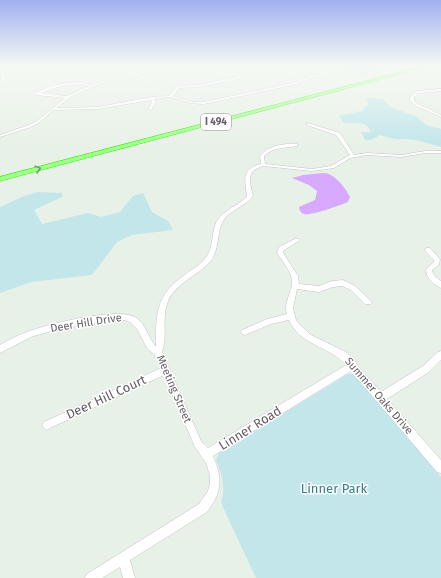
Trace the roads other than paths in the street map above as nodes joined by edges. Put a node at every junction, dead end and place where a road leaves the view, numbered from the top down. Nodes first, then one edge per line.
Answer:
1 (42, 92) edge
2 (80, 92) edge
3 (174, 92) edge
4 (253, 92) edge
5 (314, 92) edge
6 (330, 92) edge
7 (425, 92) edge
8 (37, 94) junction
9 (30, 97) dead end
10 (68, 97) junction
11 (170, 97) junction
12 (152, 98) junction
13 (52, 109) junction
14 (150, 109) dead end
15 (441, 116) edge
16 (308, 124) dead end
17 (0, 136) edge
18 (295, 146) dead end
19 (441, 152) edge
20 (353, 156) junction
21 (263, 165) junction
22 (0, 172) edge
23 (0, 179) edge
24 (297, 240) dead end
25 (428, 250) dead end
26 (296, 286) junction
27 (441, 286) edge
28 (368, 302) dead end
29 (291, 316) junction
30 (245, 332) dead end
31 (0, 349) edge
32 (158, 352) junction
33 (441, 355) edge
34 (353, 365) junction
35 (166, 370) junction
36 (381, 397) junction
37 (47, 425) dead end
38 (208, 454) junction
39 (441, 468) edge
40 (123, 557) junction
41 (91, 578) edge
42 (129, 578) edge

1 - 8 street
2 - 10 street
3 - 11 street
4 - 11 street
5 - 22 highway, I 494
23 -> 6 highway, I 494
7 - 15 street
8 - 9 street
8 - 10 street
10 - 13 street
11 - 12 street
12 - 13 street
12 - 14 street
13 - 17 street
16 - 20 street
18 - 21 street
19 - 20 street
20 - 21 street
21 - 32 street, Meeting Street
24 - 26 street
25 - 27 street
26 - 28 street
26 - 29 street
29 - 30 street
29 - 34 street, Summer Oaks Drive
31 - 32 street, Deer Hill Drive
32 - 35 street, Meeting Street
33 - 36 street
34 - 36 street, Summer Oaks Drive
34 - 38 street, Linner Road
35 - 37 street, Deer Hill Court
35 - 38 street, Meeting Street
36 - 39 street, Summer Oaks Drive
38 - 40 street, Linner Road
40 - 41 street, Linner Road
40 - 42 street

